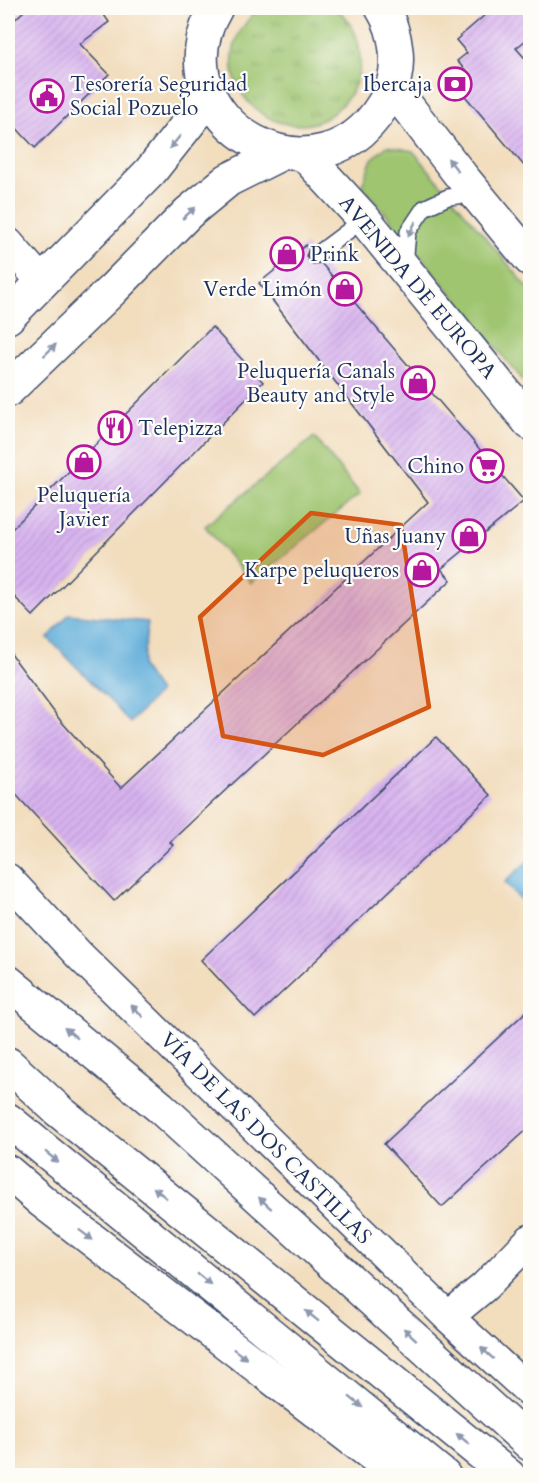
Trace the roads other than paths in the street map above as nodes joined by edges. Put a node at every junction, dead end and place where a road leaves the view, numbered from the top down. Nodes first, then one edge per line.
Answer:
1 (190, 8) edge
2 (216, 8) edge
3 (389, 12) edge
4 (202, 47) junction
5 (392, 87) junction
6 (210, 96) junction
7 (293, 154) junction
8 (476, 194) junction
9 (364, 219) junction
10 (8, 243) edge
11 (316, 255) dead end
12 (531, 259) edge
13 (404, 268) junction
14 (43, 283) junction
15 (8, 317) edge
16 (8, 390) edge
17 (531, 423) edge
18 (8, 879) edge
19 (8, 981) edge
20 (8, 1064) edge
21 (8, 1120) edge
22 (8, 1172) edge
23 (531, 1240) edge
24 (448, 1317) junction
25 (531, 1392) edge
26 (531, 1444) edge
27 (400, 1476) edge
28 (444, 1476) edge
29 (509, 1476) edge

1 - 4 main road
2 - 4 main road
3 - 5 main road
4 - 6 main road
5 - 7 main road
8 -> 5 main road
6 - 7 main road
6 -> 14 main road
7 - 9 main road, AVENIDA DE EUROPA
16 -> 7 main road
8 - 12 main road
8 -> 13 lane
9 - 11 lane
9 - 13 main road, AVENIDA DE EUROPA
10 - 14 street
13 - 17 main road, AVENIDA DE EUROPA
14 - 15 main road
24 -> 18 street, VÍA DE LAS DOS CASTILLAS
26 -> 19 main road
29 -> 20 main road
21 -> 28 main road
22 -> 27 main road
23 - 24 street
25 -> 24 street, VÍA DE LAS DOS CASTILLAS

